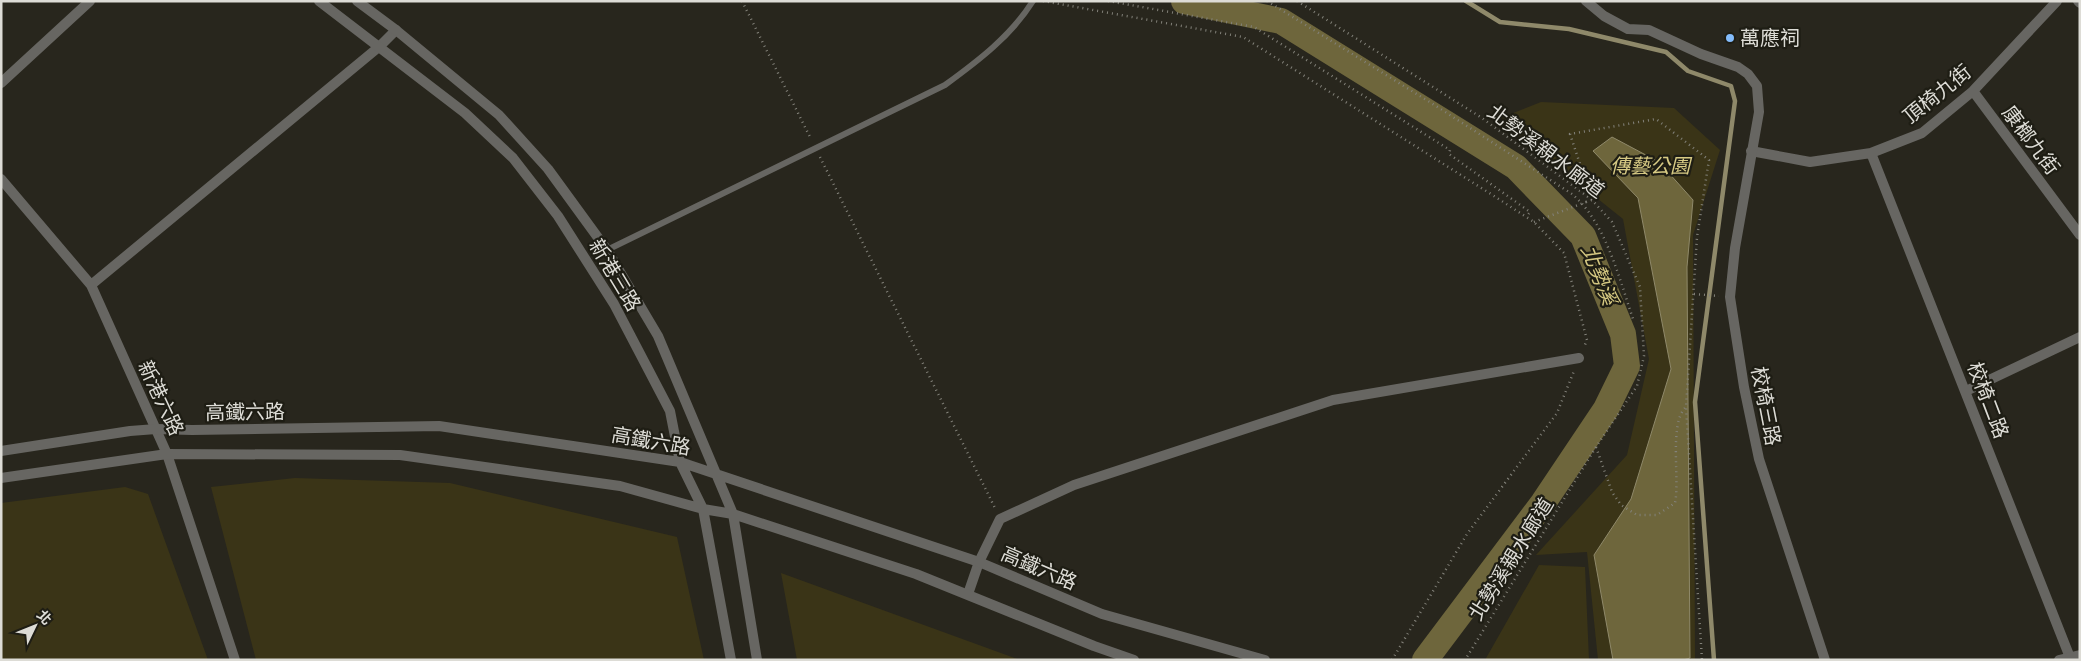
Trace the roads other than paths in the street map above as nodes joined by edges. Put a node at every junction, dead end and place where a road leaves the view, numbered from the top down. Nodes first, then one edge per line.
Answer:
1 (90, 1) edge
2 (320, 1) edge
3 (356, 1) edge
4 (1033, 1) edge
5 (1586, 1) edge
6 (2057, 1) edge
7 (396, 30) junction
8 (380, 46) junction
9 (1, 82) edge
10 (1973, 91) junction
11 (1750, 151) junction
12 (1871, 153) junction
13 (1, 179) edge
14 (2080, 235) edge
15 (607, 250) junction
16 (91, 285) junction
17 (2080, 337) edge
18 (1579, 358) road end
19 (1966, 391) junction
20 (156, 429) junction
21 (1, 451) edge
22 (167, 454) junction
23 (680, 462) junction
24 (716, 474) junction
25 (1, 478) edge
26 (703, 509) junction
27 (733, 514) junction
28 (979, 562) junction
29 (968, 594) junction
30 (2070, 658) edge
31 (235, 660) edge
32 (731, 660) edge
33 (757, 660) edge
34 (1134, 660) edge
35 (1265, 660) edge
36 (1824, 660) edge

1 - 9 street
2 - 8 street, 新港三路
3 - 7 street, 新港三路
4 - 15 lane
5 - 11 street, 校椅三路
6 - 10 street, 頂椅九街
7 - 8 street
7 - 15 street, 新港三路
8 - 16 street
8 - 23 street, 新港三路
10 - 12 street, 頂椅九街
10 - 14 street, 康榔九街
11 - 12 street, 頂椅九街
11 - 36 street, 校椅三路
12 - 19 street, 校椅二路
13 - 16 street, 新港六路
15 - 24 street, 新港三路
16 - 20 street, 新港六路
17 - 19 street
18 - 28 street
19 - 30 street, 校椅二路
20 - 21 street, 高鐵六路
20 - 22 street, 新港六路
20 - 23 street, 高鐵六路
22 - 25 street, 高鐵六路
22 - 26 street, 高鐵六路
22 - 31 street, 新港六路
23 - 24 street, 高鐵六路
23 - 26 street, 新港三路
24 - 27 street, 新港三路
24 - 28 street, 高鐵六路
26 - 27 street, 高鐵六路
26 - 32 street, 新港三路
27 - 29 street, 高鐵六路
27 - 33 street, 新港三路
28 - 29 street
28 - 35 street, 高鐵六路
29 - 34 street, 高鐵六路

